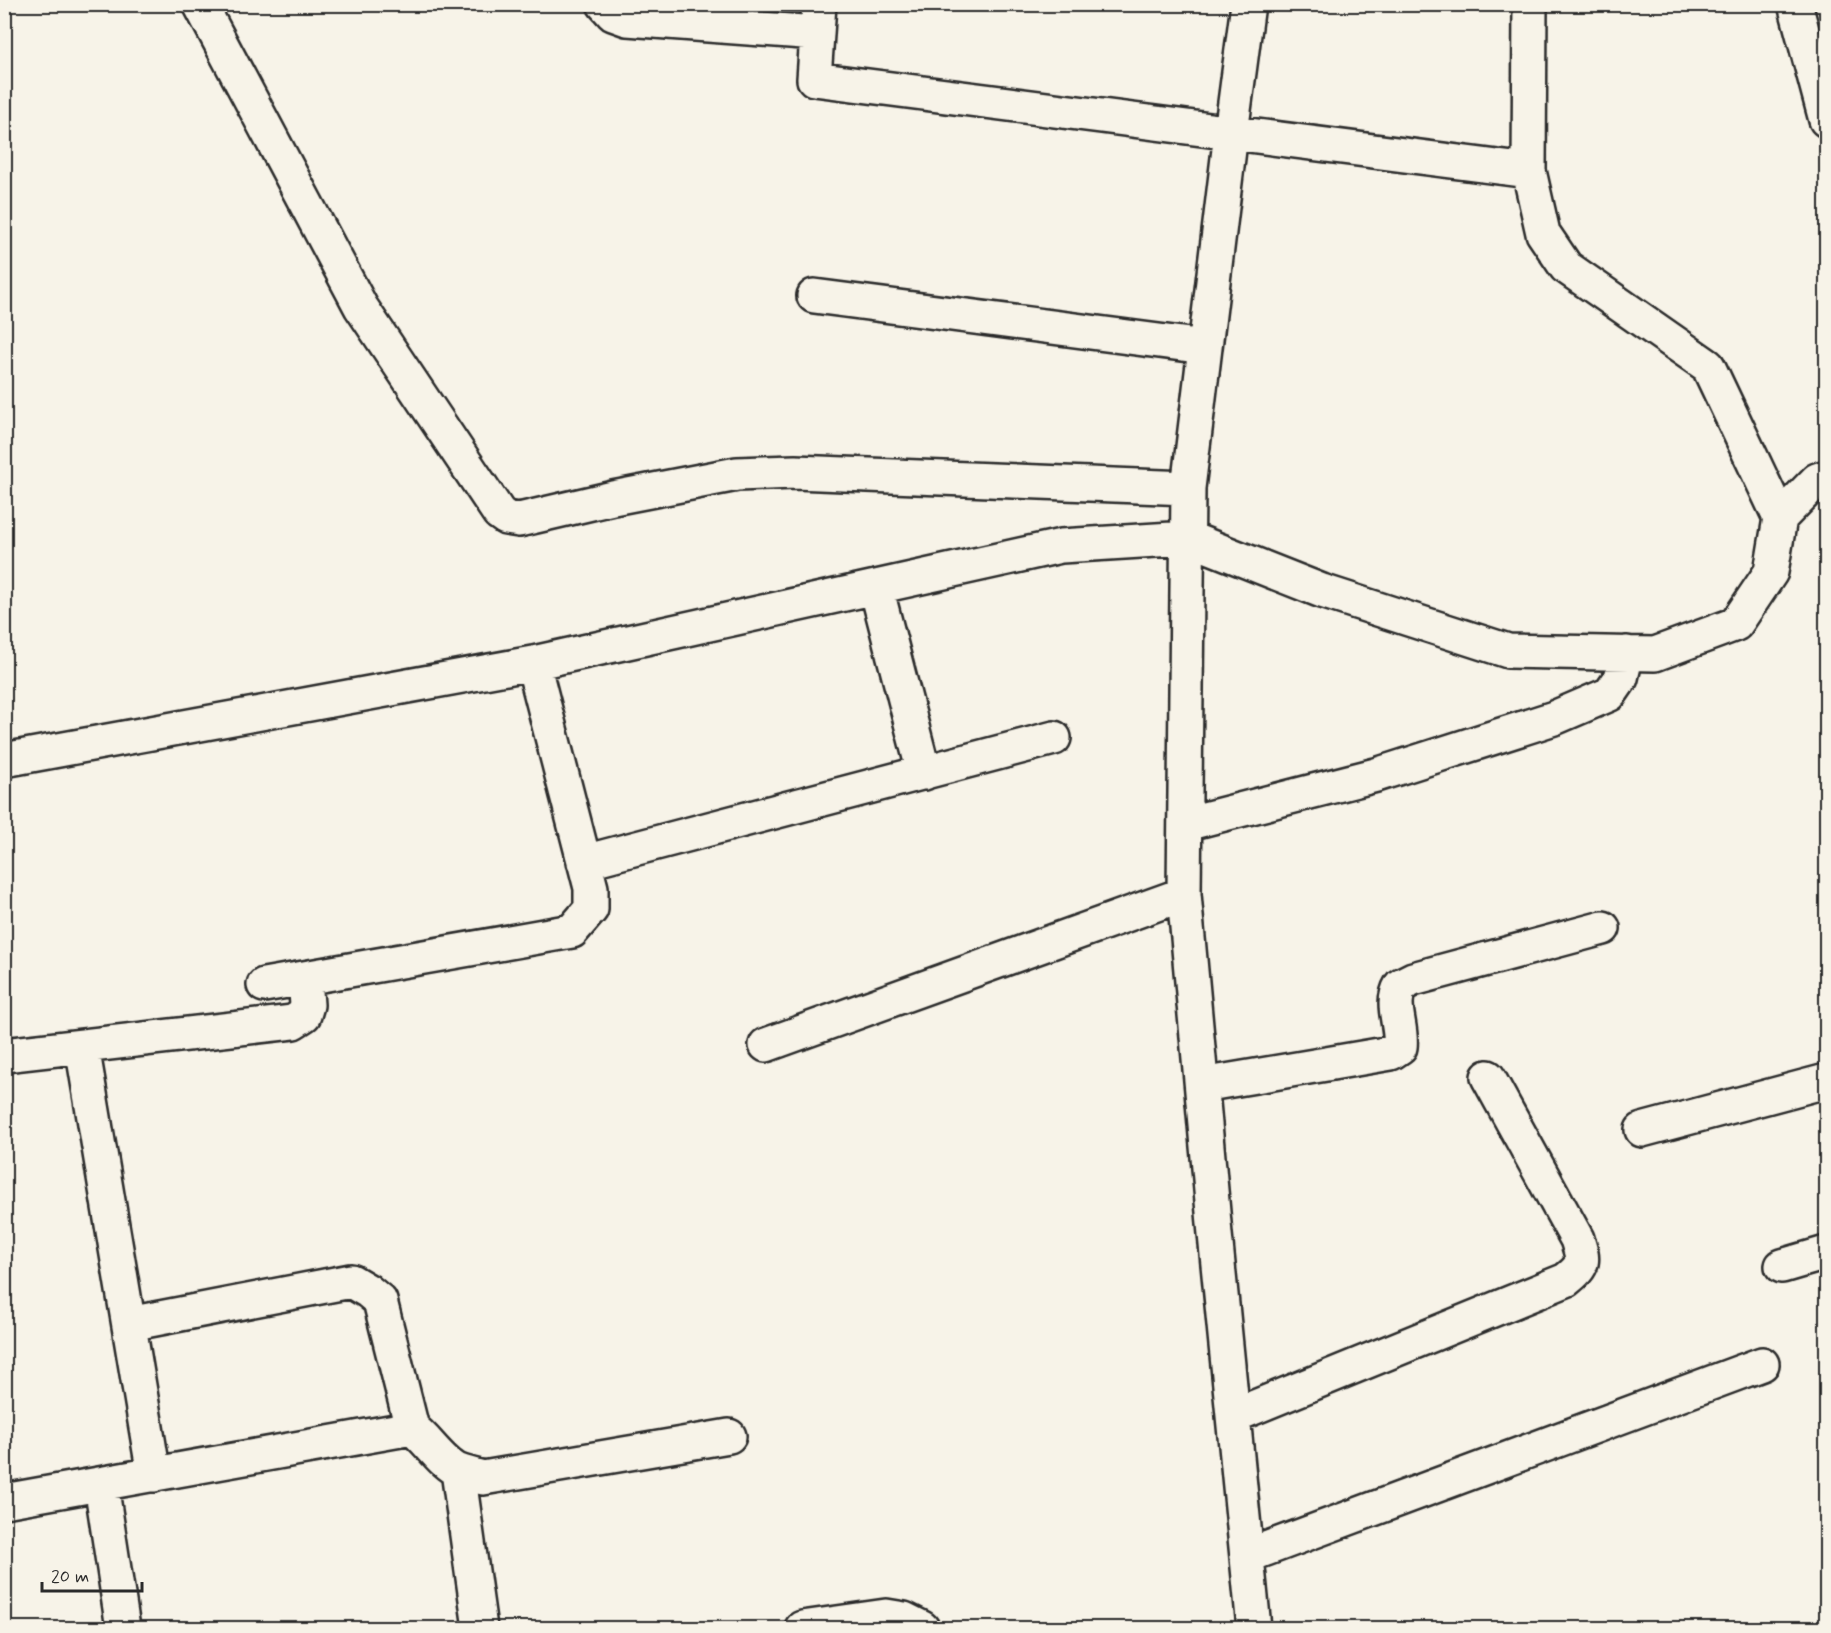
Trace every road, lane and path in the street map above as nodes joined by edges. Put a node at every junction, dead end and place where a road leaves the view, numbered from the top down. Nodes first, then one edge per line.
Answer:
1 (200, 4) edge
2 (604, 4) edge
3 (1248, 4) edge
4 (1530, 4) edge
5 (1795, 4) edge
6 (818, 19) edge
7 (1827, 120) edge
8 (1230, 133) junction
9 (1529, 171) junction
10 (814, 296) dead end
11 (1205, 347) junction
12 (1827, 477) edge
13 (1188, 488) junction
14 (1780, 518) junction
15 (1188, 538) junction
16 (876, 587) junction
17 (1627, 653) junction
18 (533, 663) junction
19 (1054, 738) dead end
20 (4, 760) edge
21 (924, 773) junction
22 (1185, 824) junction
23 (584, 862) junction
24 (1184, 894) junction
25 (1603, 928) dead end
26 (304, 978) junction
27 (264, 985) dead end
28 (766, 1045) dead end
29 (82, 1046) junction
30 (4, 1055) edge
31 (1488, 1077) dead end
32 (1827, 1082) edge
33 (1202, 1085) junction
34 (1642, 1130) dead end
35 (1827, 1253) edge
36 (1782, 1266) dead end
37 (129, 1324) junction
38 (1762, 1364) dead end
39 (1233, 1416) junction
40 (412, 1428) junction
41 (729, 1436) dead end
42 (458, 1471) junction
43 (154, 1474) junction
44 (101, 1484) junction
45 (4, 1502) edge
46 (1247, 1556) junction
47 (123, 1629) edge
48 (480, 1629) edge
49 (802, 1629) edge
50 (922, 1629) edge
51 (1254, 1629) edge

1 - 13 street
2 - 6 street
3 - 8 street
4 - 9 street
5 - 7 street
6 - 8 street
8 - 9 street
8 - 11 street
9 - 14 street
10 - 11 street
11 - 13 street
12 - 14 street
13 - 15 street
14 - 17 street
15 - 16 street
15 - 17 street
15 - 22 street
16 - 18 street
16 - 21 street
17 - 22 street
18 - 20 street
18 - 23 street
19 - 21 street
21 - 23 street
22 - 24 street
23 - 26 street
24 - 28 street
24 - 33 street
25 - 33 street
26 - 27 street
26 - 29 street
29 - 30 street
29 - 37 street
31 - 39 street
32 - 34 street
33 - 39 street
35 - 36 street
37 - 40 street
37 - 43 street
38 - 46 street
39 - 46 street
40 - 42 street
40 - 43 street
41 - 42 street
42 - 48 street
43 - 44 street
44 - 45 street
44 - 47 street
46 - 51 street
49 - 50 street

